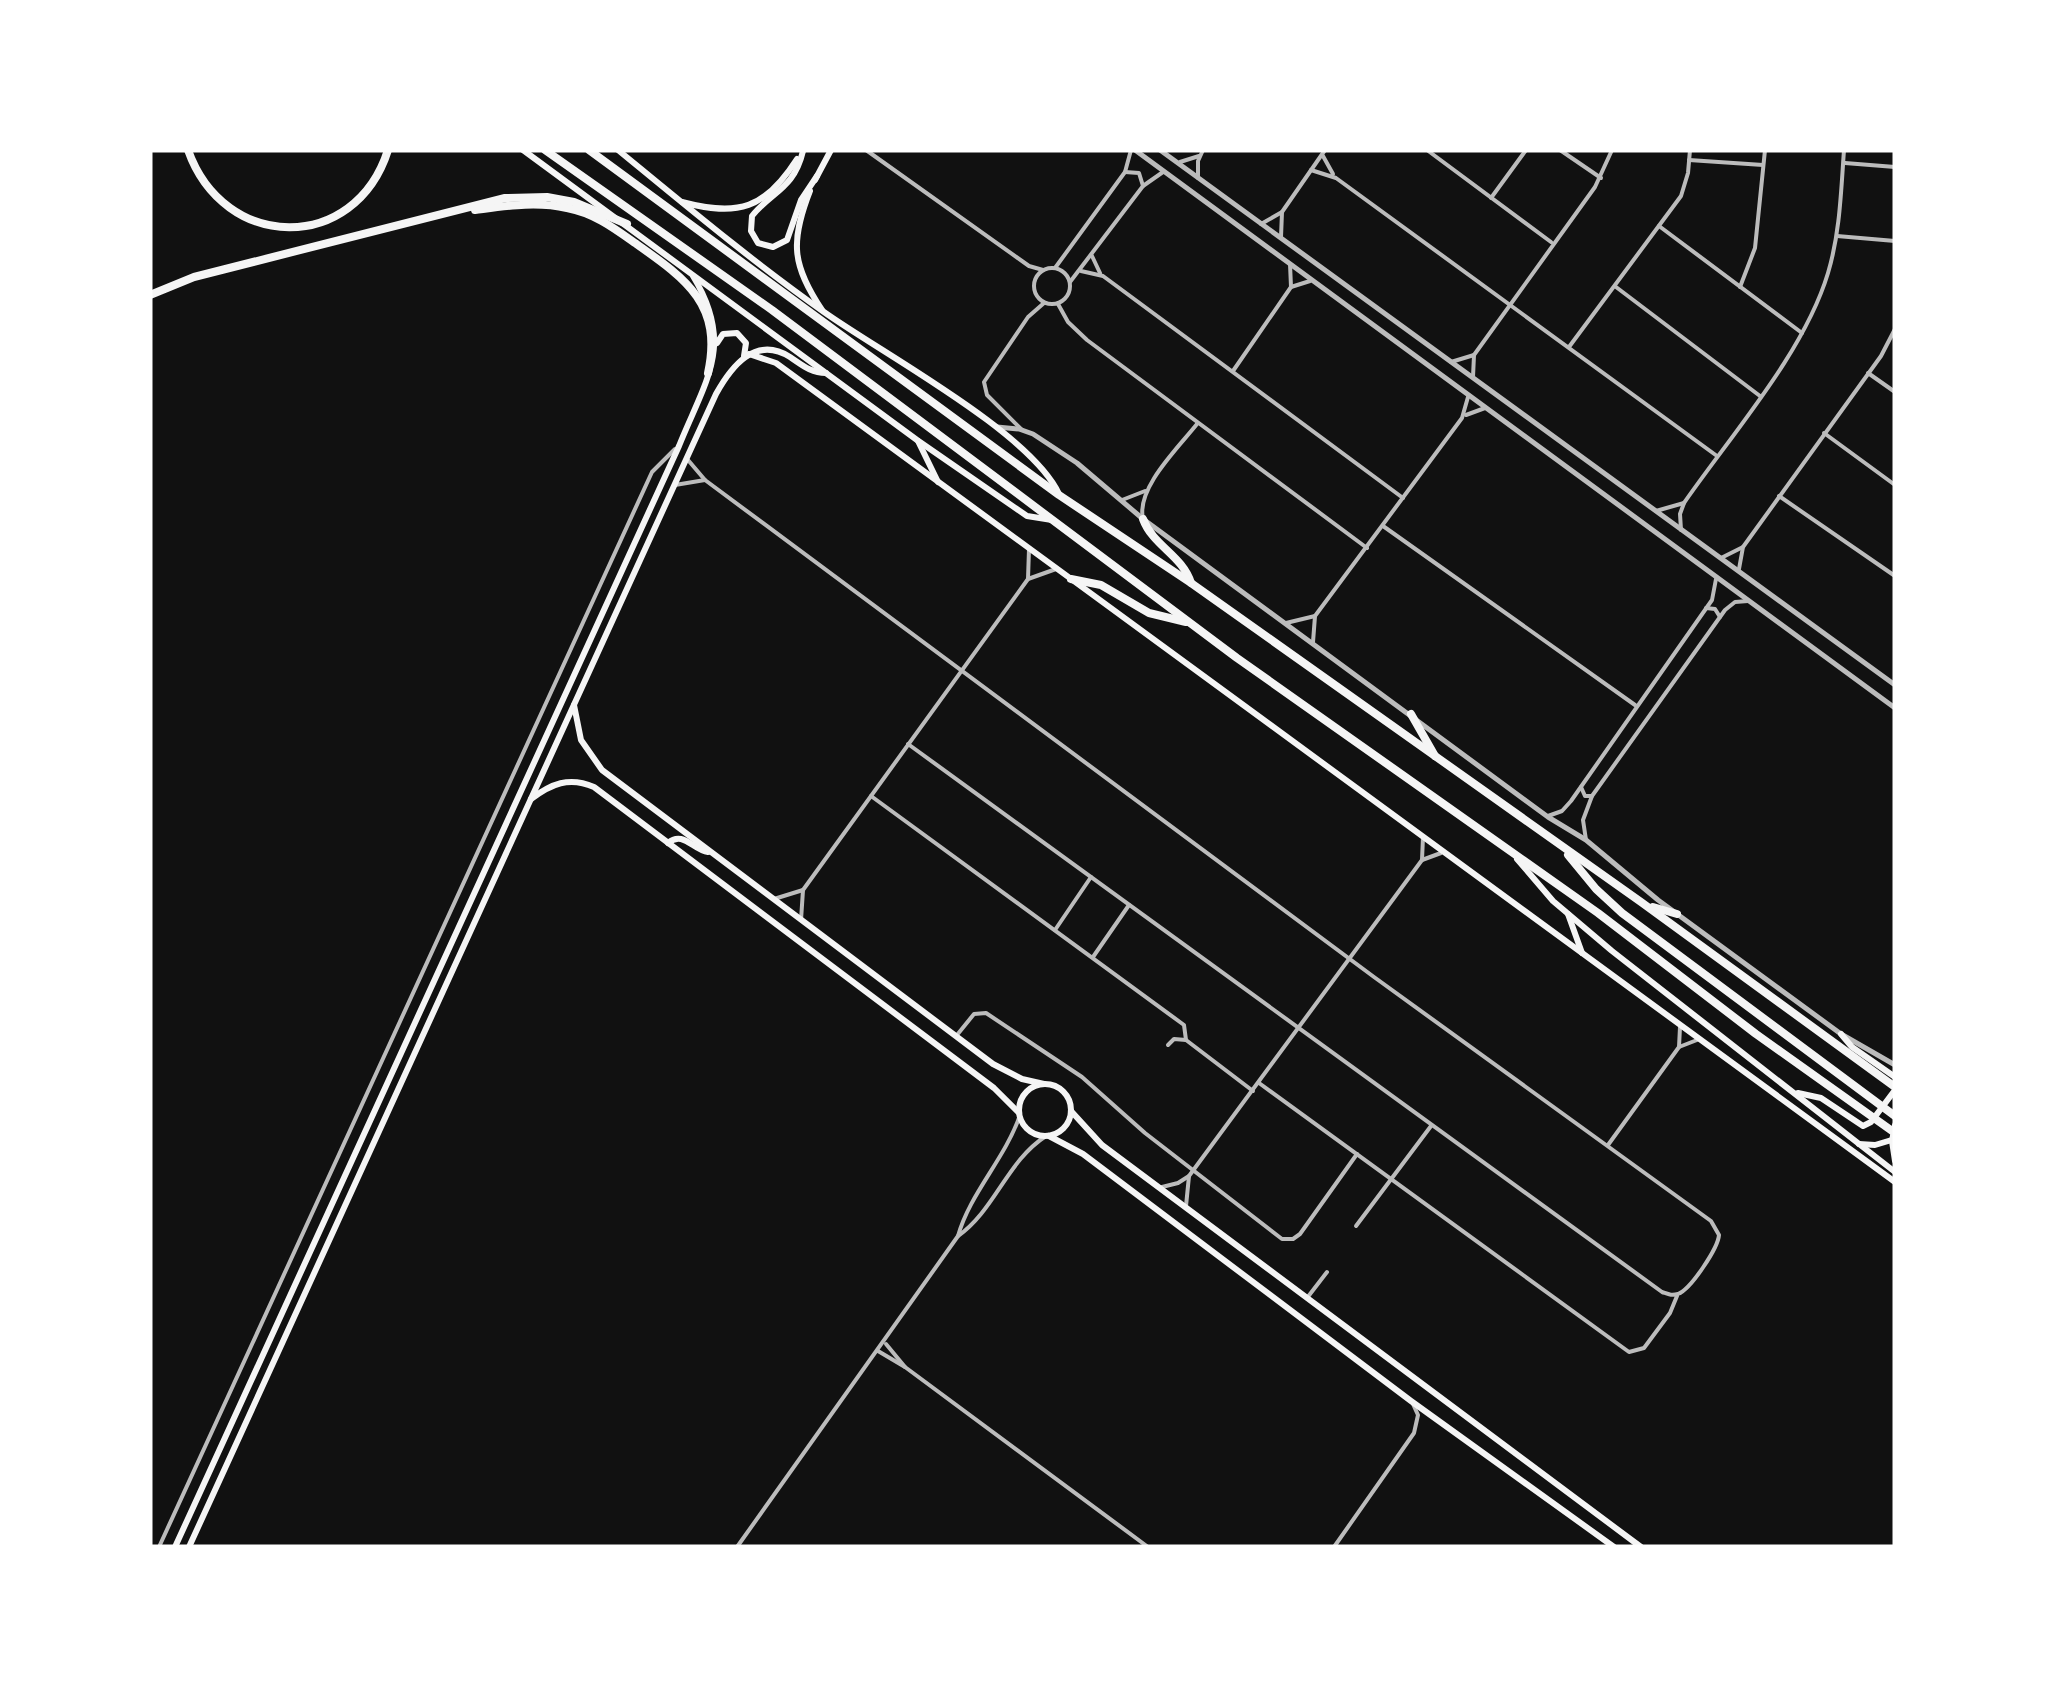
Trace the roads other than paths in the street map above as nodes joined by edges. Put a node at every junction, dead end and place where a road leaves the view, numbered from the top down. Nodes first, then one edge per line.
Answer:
1 (188, 150) edge
2 (388, 150) edge
3 (523, 150) edge
4 (545, 150) edge
5 (590, 150) edge
6 (618, 150) edge
7 (803, 150) edge
8 (831, 150) edge
9 (866, 150) edge
10 (1133, 150) edge
11 (1160, 150) edge
12 (1426, 150) edge
13 (1526, 150) edge
14 (1560, 150) edge
15 (1612, 150) edge
16 (1690, 150) edge
17 (1764, 150) edge
18 (1844, 150) edge
19 (1324, 152) edge
20 (1201, 153) edge
21 (1436, 153) edge
22 (1690, 160) junction
23 (1177, 162) junction
24 (1843, 163) junction
25 (1763, 165) junction
26 (1895, 167) edge
27 (1312, 170) junction
28 (1125, 172) junction
29 (1164, 172) junction
30 (817, 176) junction
31 (1198, 178) junction
32 (1336, 178) junction
33 (1600, 178) junction
34 (1143, 186) junction
35 (1491, 198) junction
36 (682, 202) junction
37 (1282, 212) junction
38 (451, 214) junction
39 (627, 224) junction
40 (1261, 224) junction
41 (1659, 226) junction
42 (1837, 236) junction
43 (1281, 239) junction
44 (1895, 241) edge
45 (1552, 244) junction
46 (1092, 256) junction
47 (1290, 264) junction
48 (1029, 266) junction
49 (1054, 268) junction
50 (1043, 270) junction
51 (690, 271) junction
52 (1081, 271) junction
53 (1103, 276) junction
54 (1036, 278) junction
55 (1314, 280) junction
56 (1070, 282) junction
57 (1614, 286) junction
58 (1291, 287) junction
59 (1740, 287) junction
60 (150, 295) edge
61 (1044, 303) junction
62 (1509, 303) junction
63 (1058, 304) junction
64 (822, 311) junction
65 (1895, 328) edge
66 (1802, 333) junction
67 (716, 346) junction
68 (1569, 347) junction
69 (1474, 355) junction
70 (746, 356) junction
71 (1451, 362) junction
72 (1232, 372) junction
73 (708, 373) junction
74 (829, 373) junction
75 (1868, 373) junction
76 (1473, 377) junction
77 (1468, 392) junction
78 (1895, 392) edge
79 (1760, 396) junction
80 (1490, 409) junction
81 (1462, 418) junction
82 (1196, 424) junction
83 (995, 428) junction
84 (1022, 430) junction
85 (1824, 433) junction
86 (917, 440) junction
87 (679, 446) junction
88 (1717, 456) junction
89 (688, 459) junction
90 (704, 480) junction
91 (938, 482) junction
92 (1895, 484) edge
93 (675, 485) junction
94 (1145, 491) junction
95 (1059, 495) junction
96 (1779, 496) junction
97 (1404, 498) junction
98 (1122, 500) junction
99 (1684, 503) junction
100 (1656, 512) junction
101 (1143, 519) junction
102 (1052, 520) junction
103 (1383, 526) junction
104 (1681, 530) junction
105 (1743, 547) junction
106 (1029, 548) junction
107 (1366, 548) junction
108 (1719, 558) junction
109 (1056, 568) junction
110 (1715, 574) junction
111 (1740, 574) junction
112 (1895, 576) edge
113 (1028, 579) junction
114 (1070, 579) junction
115 (1191, 583) junction
116 (1752, 602) junction
117 (1706, 608) junction
118 (1316, 616) junction
119 (1720, 617) junction
120 (1188, 622) junction
121 (1282, 624) junction
122 (1314, 647) junction
123 (961, 671) junction
124 (1895, 685) edge
125 (574, 704) junction
126 (1635, 705) junction
127 (1895, 708) edge
128 (1411, 714) junction
129 (908, 744) junction
130 (1438, 760) junction
131 (1581, 787) junction
132 (871, 796) junction
133 (1592, 796) junction
134 (530, 800) junction
135 (1548, 816) junction
136 (1423, 837) junction
137 (1586, 840) junction
138 (668, 843) junction
139 (1562, 848) junction
140 (710, 852) junction
141 (1444, 852) junction
142 (1516, 858) junction
143 (1422, 860) junction
144 (1091, 877) junction
145 (803, 890) junction
146 (774, 900) junction
147 (1641, 902) junction
148 (1129, 905) junction
149 (1568, 913) junction
150 (1678, 914) junction
151 (801, 920) junction
152 (1055, 930) junction
153 (1582, 953) junction
154 (1093, 957) junction
155 (1350, 959) junction
156 (1680, 1024) junction
157 (1299, 1029) junction
158 (1841, 1034) junction
159 (956, 1036) junction
160 (1186, 1040) junction
161 (1701, 1040) junction
162 (1168, 1045) dead end
163 (1679, 1046) junction
164 (1895, 1065) edge
165 (1895, 1077) edge
166 (1259, 1083) junction
167 (1044, 1084) junction
168 (1895, 1089) edge
169 (1253, 1091) junction
170 (1797, 1093) junction
171 (1071, 1110) junction
172 (1020, 1114) junction
173 (1895, 1116) edge
174 (1895, 1125) edge
175 (1431, 1126) junction
176 (1048, 1136) junction
177 (1894, 1138) edge
178 (1858, 1143) junction
179 (1608, 1145) junction
180 (1358, 1154) junction
181 (1895, 1161) edge
182 (1895, 1172) edge
183 (1191, 1173) junction
184 (1392, 1179) junction
185 (1895, 1182) edge
186 (1159, 1187) junction
187 (1186, 1207) junction
188 (1356, 1226) dead end
189 (958, 1236) junction
190 (1327, 1272) dead end
191 (1677, 1294) junction
192 (1306, 1298) junction
193 (884, 1343) junction
194 (878, 1351) junction
195 (905, 1367) junction
196 (1411, 1401) junction
197 (159, 1547) edge
198 (175, 1547) edge
199 (189, 1547) edge
200 (737, 1547) edge
201 (1148, 1547) edge
202 (1334, 1547) edge
203 (1614, 1547) edge
204 (1641, 1547) edge

1 - 2 highway
3 - 39 main road
4 - 102 highway
5 - 95 highway
6 - 36 main road
7 - 30 main road
7 - 36 main road
8 - 30 main road
9 - 48 street
10 - 28 street
10 - 29 street
11 - 23 street
12 - 21 street
13 - 35 street
14 - 33 street
15 - 33 street
16 - 22 street
17 - 25 street
18 - 24 street
19 - 27 street
19 - 32 street
20 - 23 street
20 - 31 street
21 - 35 street
22 - 25 street
22 - 41 street
23 - 31 street
24 - 26 street
24 - 42 street
25 - 59 street
27 - 32 street
27 - 37 street
28 - 34 street
28 - 49 street
29 - 34 street
29 - 47 street
30 - 64 main road
31 - 40 street
32 - 62 street
33 - 45 street
34 - 46 street
35 - 45 street
36 - 64 main road
37 - 40 street
37 - 43 street
38 - 39 highway
38 - 60 highway
38 - 73 highway
39 - 51 main road
40 - 43 street
41 - 57 street
41 - 59 street
42 - 44 street
42 - 66 street
43 - 71 street
45 - 62 street
46 - 52 street
46 - 53 street
47 - 55 street
47 - 58 street
48 - 50 street
48 - 54 street
49 - 50 street
49 - 56 street
50 - 54 street
51 - 67 main road
51 - 74 main road
52 - 53 street
52 - 56 street
53 - 72 street
54 - 61 street
55 - 58 street
55 - 77 street
56 - 63 street
57 - 68 street
57 - 79 street
58 - 72 street
59 - 66 street
61 - 63 street
61 - 84 street
62 - 68 street
62 - 69 street
63 - 82 street
64 - 83 main road
65 - 75 street
66 - 79 street
67 - 70 main road
67 - 73 main road
68 - 88 street
69 - 71 street
69 - 76 street
70 - 74 main road
70 - 89 main road
70 - 91 main road
71 - 76 street
72 - 97 street
73 - 87 main road
74 - 86 main road
75 - 78 street
75 - 85 street
76 - 100 street
77 - 80 street
77 - 81 street
79 - 88 street
80 - 81 street
80 - 110 street
81 - 97 street
82 - 94 street
82 - 107 street
83 - 84 street
83 - 95 main road
84 - 98 street
85 - 92 street
85 - 96 street
86 - 91 main road
86 - 102 main road
87 - 197 street
87 - 198 main road
88 - 99 street
89 - 90 street
89 - 93 main road
90 - 93 street
90 - 123 street
91 - 106 main road
93 - 125 main road
94 - 98 street
94 - 101 street
95 - 115 highway
96 - 105 street
96 - 112 street
97 - 103 street
98 - 101 street
99 - 100 street
99 - 104 street
100 - 104 street
101 - 115 highway
101 - 121 street
102 - 120 highway
103 - 107 street
103 - 126 street
104 - 108 street
105 - 108 street
105 - 111 street
106 - 109 main road
106 - 113 street
107 - 118 street
108 - 111 street
109 - 113 street
109 - 114 main road
110 - 116 street
110 - 117 street
111 - 124 street
113 - 123 street
114 - 120 highway
114 - 136 main road
115 - 130 highway
116 - 119 street
116 - 127 street
117 - 119 street
117 - 126 street
118 - 121 street
118 - 122 street
119 - 133 street
120 - 142 highway
121 - 122 street
122 - 128 street
123 - 129 street
123 - 155 street
125 - 134 main road
125 - 140 main road
126 - 131 street
128 - 130 highway
128 - 135 street
129 - 132 street
129 - 144 street
130 - 139 highway
131 - 133 street
131 - 135 street
132 - 145 street
132 - 152 street
133 - 137 street
134 - 138 main road
134 - 199 main road
135 - 137 street
136 - 141 main road
136 - 143 street
137 - 150 street
138 - 140 main road
138 - 172 main road
139 - 147 highway
139 - 173 highway
140 - 146 main road
141 - 143 street
141 - 153 main road
142 - 149 main road
142 - 177 highway
143 - 155 street
144 - 148 street
144 - 152 street
145 - 146 street
145 - 151 street
146 - 151 main road
147 - 150 highway
147 - 168 highway
148 - 154 street
148 - 157 street
149 - 153 main road
149 - 170 main road
150 - 158 street
151 - 159 main road
152 - 154 street
153 - 156 main road
154 - 160 street
155 - 157 street
155 - 179 street
156 - 161 main road
156 - 163 street
157 - 166 street
157 - 175 street
158 - 164 street
158 - 165 main road
159 - 167 main road
159 - 183 street
160 - 162 street
160 - 169 street
161 - 163 street
161 - 185 main road
163 - 179 street
166 - 169 street
166 - 180 street
167 - 171 main road
167 - 172 main road
168 - 170 main road
169 - 183 street
170 - 178 main road
171 - 176 main road
171 - 186 main road
172 - 176 main road
172 - 189 street
174 - 177 main road
175 - 184 street
175 - 191 street
176 - 189 street
176 - 196 main road
177 - 178 main road
177 - 181 main road
178 - 182 main road
179 - 191 street
180 - 183 street
180 - 184 street
183 - 186 street
183 - 187 street
184 - 188 street
184 - 191 street
186 - 187 main road
187 - 192 main road
189 - 193 street
190 - 192 street
192 - 204 main road
193 - 194 street
193 - 195 street
194 - 195 street
194 - 200 street
195 - 201 street
196 - 202 street
196 - 203 main road

